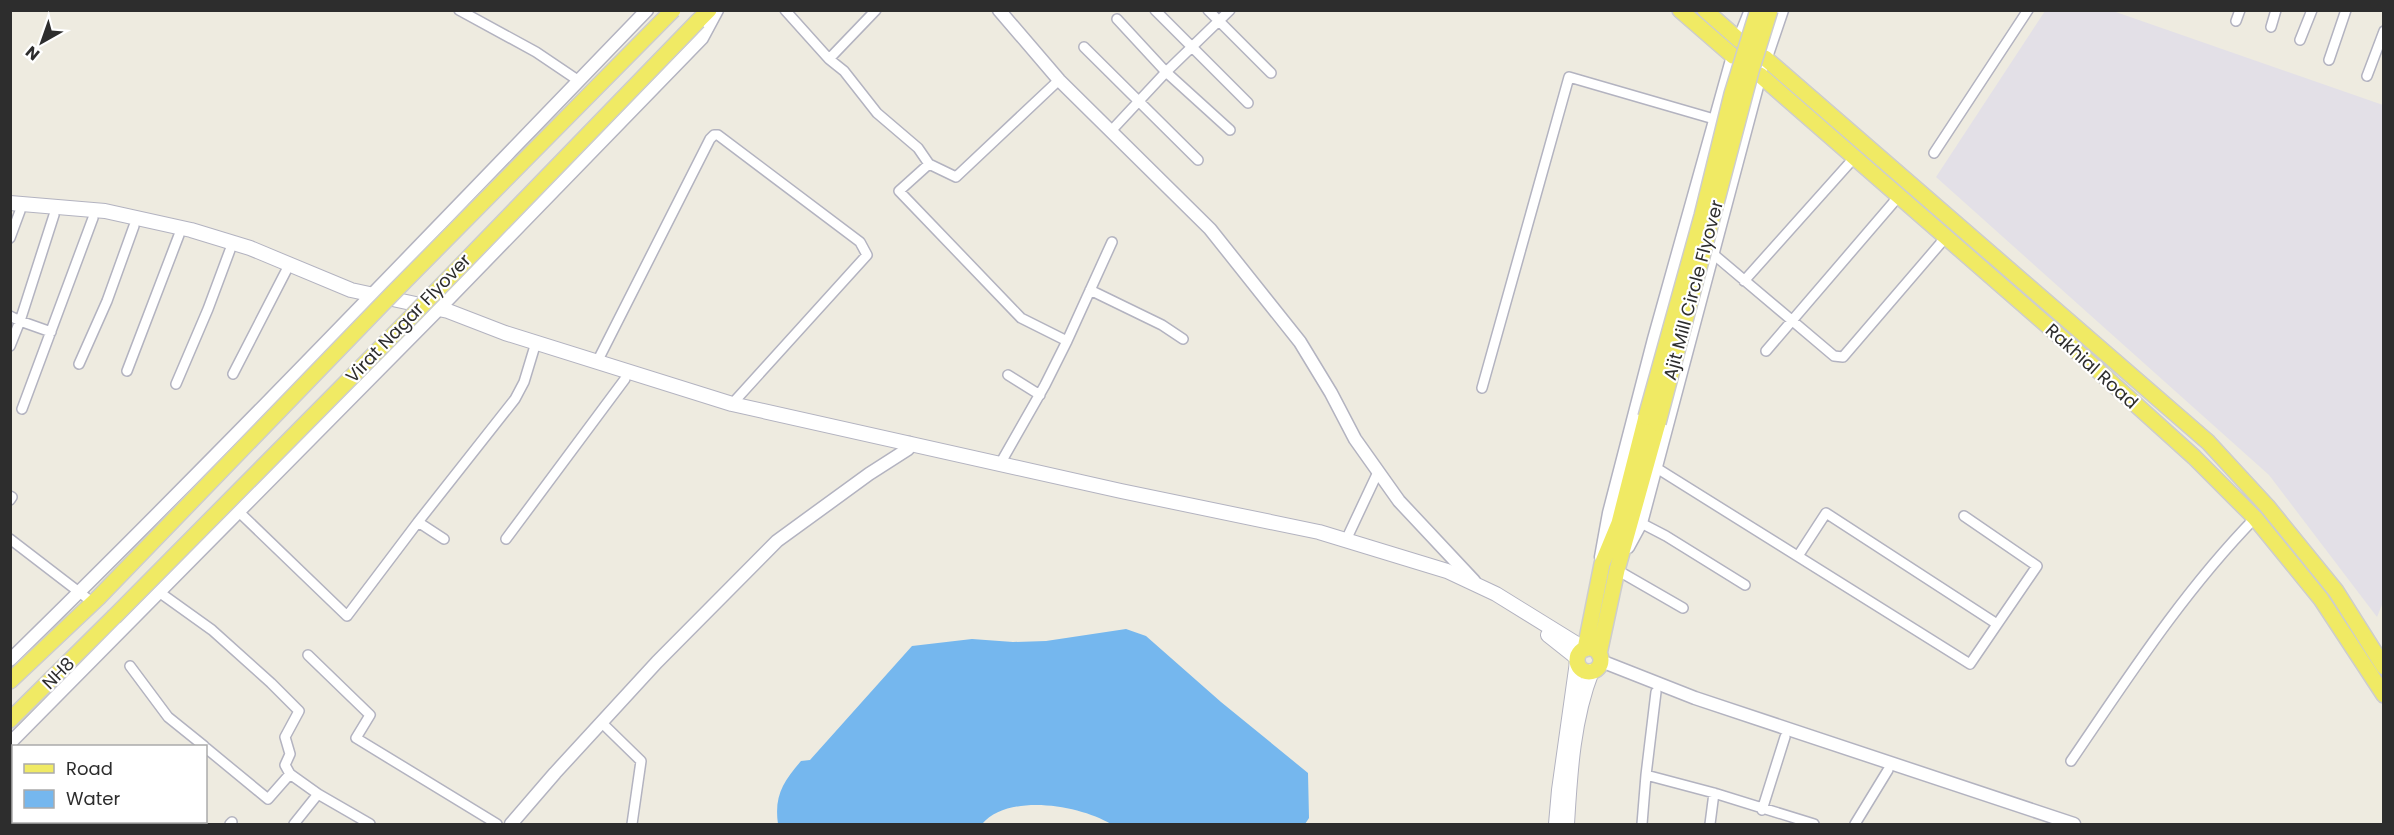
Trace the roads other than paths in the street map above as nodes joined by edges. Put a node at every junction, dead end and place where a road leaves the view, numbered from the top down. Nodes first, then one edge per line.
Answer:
1 (459, 10) edge
2 (647, 10) edge
3 (673, 10) edge
4 (717, 10) edge
5 (785, 10) edge
6 (876, 10) edge
7 (999, 10) edge
8 (1155, 10) edge
9 (1208, 10) edge
10 (1230, 10) edge
11 (1680, 10) edge
12 (1704, 10) edge
13 (1751, 10) edge
14 (1758, 10) edge
15 (1770, 10) edge
16 (1782, 10) edge
17 (2028, 10) edge
18 (2240, 10) edge
19 (2276, 10) edge
20 (2312, 10) edge
21 (2346, 10) edge
22 (703, 16) edge
23 (1117, 19) dead end
24 (1219, 21) junction
25 (2236, 21) dead end
26 (2271, 27) dead end
27 (2384, 31) edge
28 (1739, 40) junction
29 (2300, 40) dead end
30 (1084, 47) dead end
31 (1191, 47) junction
32 (1733, 56) junction
33 (1765, 58) junction
34 (830, 59) junction
35 (2329, 60) dead end
36 (1166, 72) junction
37 (1271, 73) dead end
38 (1760, 75) junction
39 (2367, 76) dead end
40 (1059, 80) junction
41 (579, 81) junction
42 (1138, 101) junction
43 (1248, 103) dead end
44 (1714, 119) junction
45 (1230, 130) dead end
46 (1111, 131) junction
47 (1934, 153) dead end
48 (1854, 158) junction
49 (1198, 160) dead end
50 (929, 164) junction
51 (1899, 196) junction
52 (14, 208) edge
53 (54, 215) junction
54 (93, 218) junction
55 (134, 226) junction
56 (179, 235) junction
57 (1946, 237) junction
58 (10, 238) edge
59 (1112, 242) dead end
60 (230, 250) junction
61 (1712, 253) junction
62 (286, 271) junction
63 (1744, 281) junction
64 (1090, 290) junction
65 (368, 298) junction
66 (436, 312) junction
67 (10, 316) edge
68 (1791, 320) junction
69 (20, 321) junction
70 (51, 332) junction
71 (1183, 339) dead end
72 (1067, 341) junction
73 (10, 346) edge
74 (534, 350) junction
75 (1766, 351) dead end
76 (597, 362) junction
77 (79, 364) dead end
78 (127, 371) dead end
79 (233, 374) dead end
80 (1008, 375) dead end
81 (625, 379) junction
82 (176, 384) dead end
83 (1482, 388) dead end
84 (1040, 395) junction
85 (732, 404) junction
86 (22, 409) dead end
87 (1652, 420) junction
88 (908, 446) junction
89 (1000, 464) junction
90 (1655, 467) junction
91 (1378, 472) junction
92 (239, 512) junction
93 (1964, 516) dead end
94 (2255, 518) junction
95 (418, 522) junction
96 (1641, 522) junction
97 (10, 539) edge
98 (444, 539) dead end
99 (506, 539) dead end
100 (1346, 540) junction
101 (1798, 556) junction
102 (1610, 567) junction
103 (1745, 585) dead end
104 (1477, 588) junction
105 (159, 592) junction
106 (90, 598) junction
107 (1683, 608) dead end
108 (1997, 624) junction
109 (113, 625) junction
110 (308, 656) dead end
111 (1590, 660) junction
112 (15, 663) edge
113 (130, 666) dead end
114 (2384, 667) edge
115 (10, 681) edge
116 (55, 687) junction
117 (1656, 692) junction
118 (2384, 695) edge
119 (10, 720) edge
120 (602, 722) junction
121 (1785, 736) junction
122 (10, 743) edge
123 (203, 745) edge
124 (207, 749) edge
125 (2071, 761) dead end
126 (1888, 770) junction
127 (290, 774) junction
128 (1646, 776) junction
129 (318, 794) junction
130 (1714, 794) junction
131 (1762, 810) junction
132 (1781, 821) edge
133 (10, 822) edge
134 (145, 823) edge
135 (15, 825) edge
136 (152, 825) edge
137 (294, 825) edge
138 (370, 825) edge
139 (497, 825) edge
140 (512, 825) edge
141 (632, 825) edge
142 (1556, 825) edge
143 (1567, 825) edge
144 (1642, 825) edge
145 (1710, 825) edge
146 (1814, 825) edge
147 (1855, 825) edge
148 (2054, 825) edge
149 (2074, 825) edge

1 - 41 street
2 - 41 street
3 - 106 main road, Virat Nagar Flyover, bridge
4 - 66 street
5 - 34 street
6 - 34 street
7 - 40 street
8 - 31 street
9 - 24 street
10 - 24 street
11 - 32 main road
12 - 28 main road
13 - 28 street
14 - 87 main road, Ajit Mill Circle Flyover, bridge
15 - 87 main road, Ajit Mill Circle Flyover, bridge
16 - 33 street
17 - 47 street
18 - 25 street
19 - 26 street
20 - 29 street
21 - 35 street
22 - 109 main road, Virat Nagar Flyover, bridge
23 - 36 street
24 - 31 street
24 - 37 street
27 - 39 street
28 - 32 street
28 - 33 street
30 - 42 street
31 - 36 street
31 - 43 street
32 - 38 street
32 - 44 street
33 - 38 street
33 - 114 main road, Rakhial Road
34 - 50 street
36 - 42 street
36 - 45 street
38 - 48 main road, Rakhial Road
38 - 61 street
40 - 46 street
40 - 50 street
41 - 65 street
42 - 46 street
42 - 49 street
44 - 83 street
44 - 102 street
46 - 91 street
48 - 51 main road, Rakhial Road
48 - 63 street
50 - 72 street
51 - 57 main road, Rakhial Road
51 - 68 street
52 - 53 main road
52 - 58 street
52 - 65 main road
53 - 54 main road
53 - 69 street
54 - 55 main road
54 - 70 street
55 - 56 main road
55 - 77 street
56 - 60 main road
56 - 78 street
57 - 68 street
57 - 94 main road, Rakhial Road
59 - 64 street
60 - 62 main road
60 - 82 street
61 - 63 street
61 - 90 street
62 - 65 main road
62 - 79 street
63 - 68 street
64 - 71 street
64 - 72 street
65 - 66 main road
65 - 106 street
66 - 74 main road
66 - 76 main road
66 - 92 street
67 - 69 street
68 - 75 street
69 - 70 street
69 - 73 street
70 - 86 street
72 - 84 street
74 - 81 main road
74 - 95 street
76 - 85 main road
76 - 85 street
80 - 84 street
81 - 88 main road
81 - 99 street
84 - 89 street
85 - 88 main road
87 - 102 main road, Ajit Mill Circle Flyover
88 - 89 main road
88 - 104 main road
88 - 120 street
89 - 100 main road
90 - 96 street
90 - 101 street
91 - 100 street
91 - 104 street
92 - 95 street
92 - 105 street
93 - 108 street
94 - 118 main road, Rakhial Road
94 - 125 street
95 - 98 street
96 - 102 street
96 - 103 street
97 - 106 street
100 - 104 main road
101 - 108 street
101 - 108 street
102 - 107 street
102 - 111 main road, Ajit Mill Circle Flyover
104 - 111 main road
105 - 109 street
105 - 127 street
106 - 112 main road, NH8
109 - 116 main road, NH8
110 - 139 street
111 - 117 street
111 - 142 main road
111 - 143 main road
111 - 149 street
112 - 115 main road, NH8
113 - 123 street
116 - 119 main road, NH8
116 - 122 street
117 - 121 street
117 - 128 street
120 - 140 street
120 - 141 street
121 - 126 street
121 - 131 street
124 - 127 street
126 - 147 street
126 - 148 street
127 - 129 street
128 - 130 street
128 - 144 street
129 - 137 street
129 - 138 street
130 - 131 street
130 - 145 street
131 - 132 street
132 - 146 street
133 - 135 street
134 - 136 street

